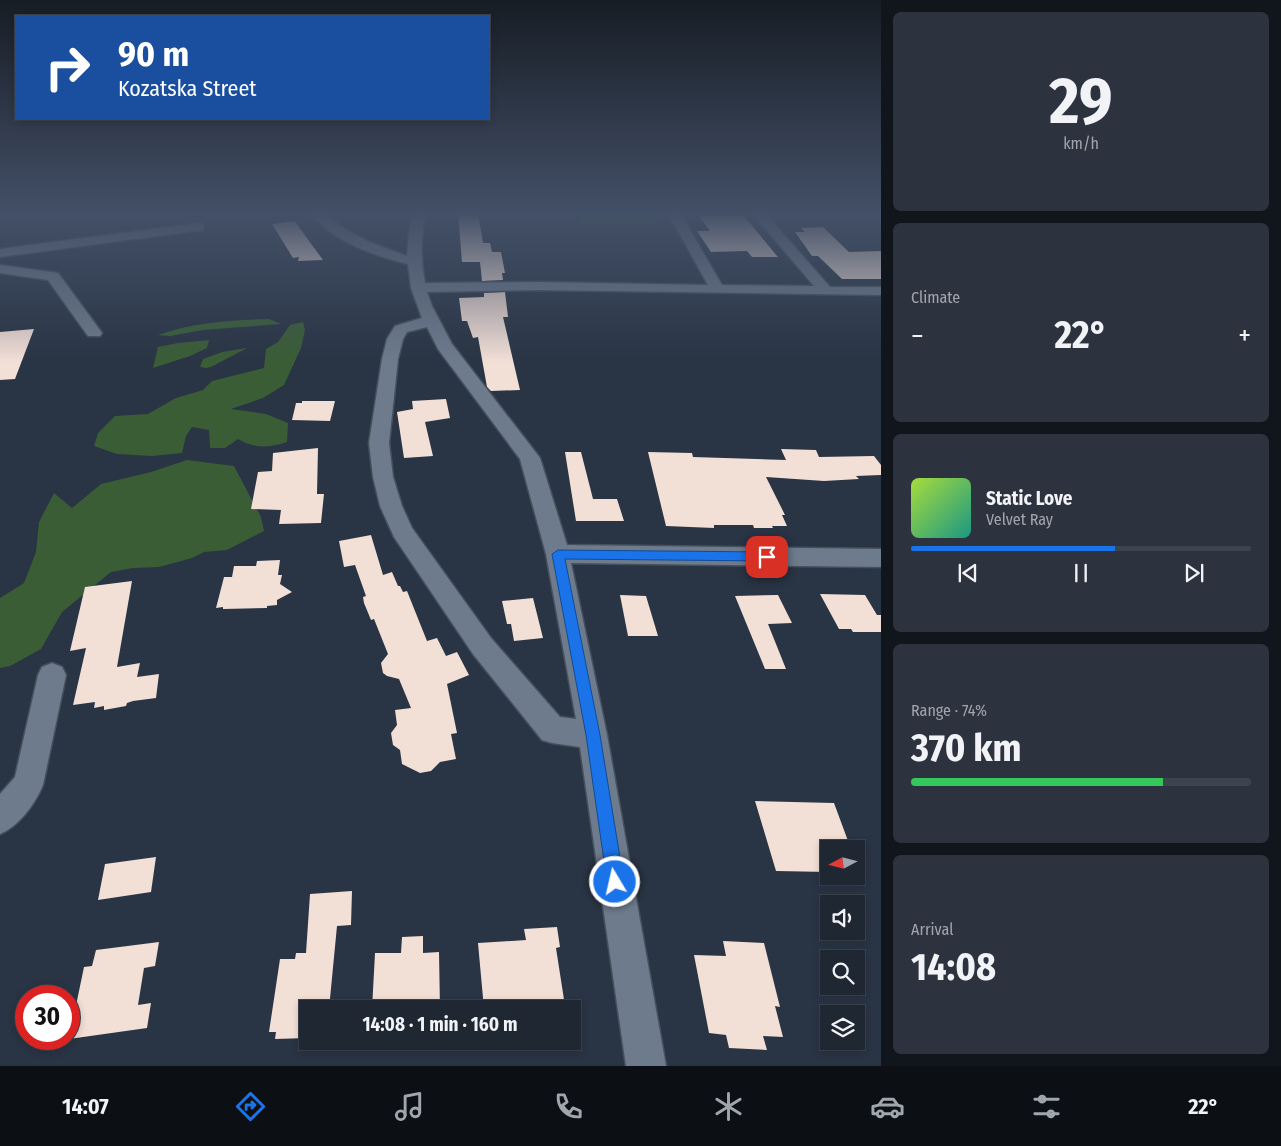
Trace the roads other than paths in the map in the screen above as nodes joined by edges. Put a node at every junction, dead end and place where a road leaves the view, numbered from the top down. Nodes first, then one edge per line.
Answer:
1 (415, 262) edge
2 (703, 263) edge
3 (801, 263) edge
4 (0, 269) edge
5 (418, 288) junction
6 (717, 288) junction
7 (826, 291) junction
8 (881, 291) edge
9 (430, 321) junction
10 (94, 333) dead end
11 (558, 554) junction
12 (881, 558) edge
13 (52, 675) dead end
14 (593, 735) junction
15 (0, 818) edge
16 (646, 1066) edge

1 - 5 street
2 - 6 street
3 - 7 street
4 - 10 street
5 - 6 street
5 - 9 street
6 - 7 street
7 - 8 street
9 - 11 street
9 - 14 street
11 - 12 street
11 - 14 street
13 - 15 street
14 - 16 street

